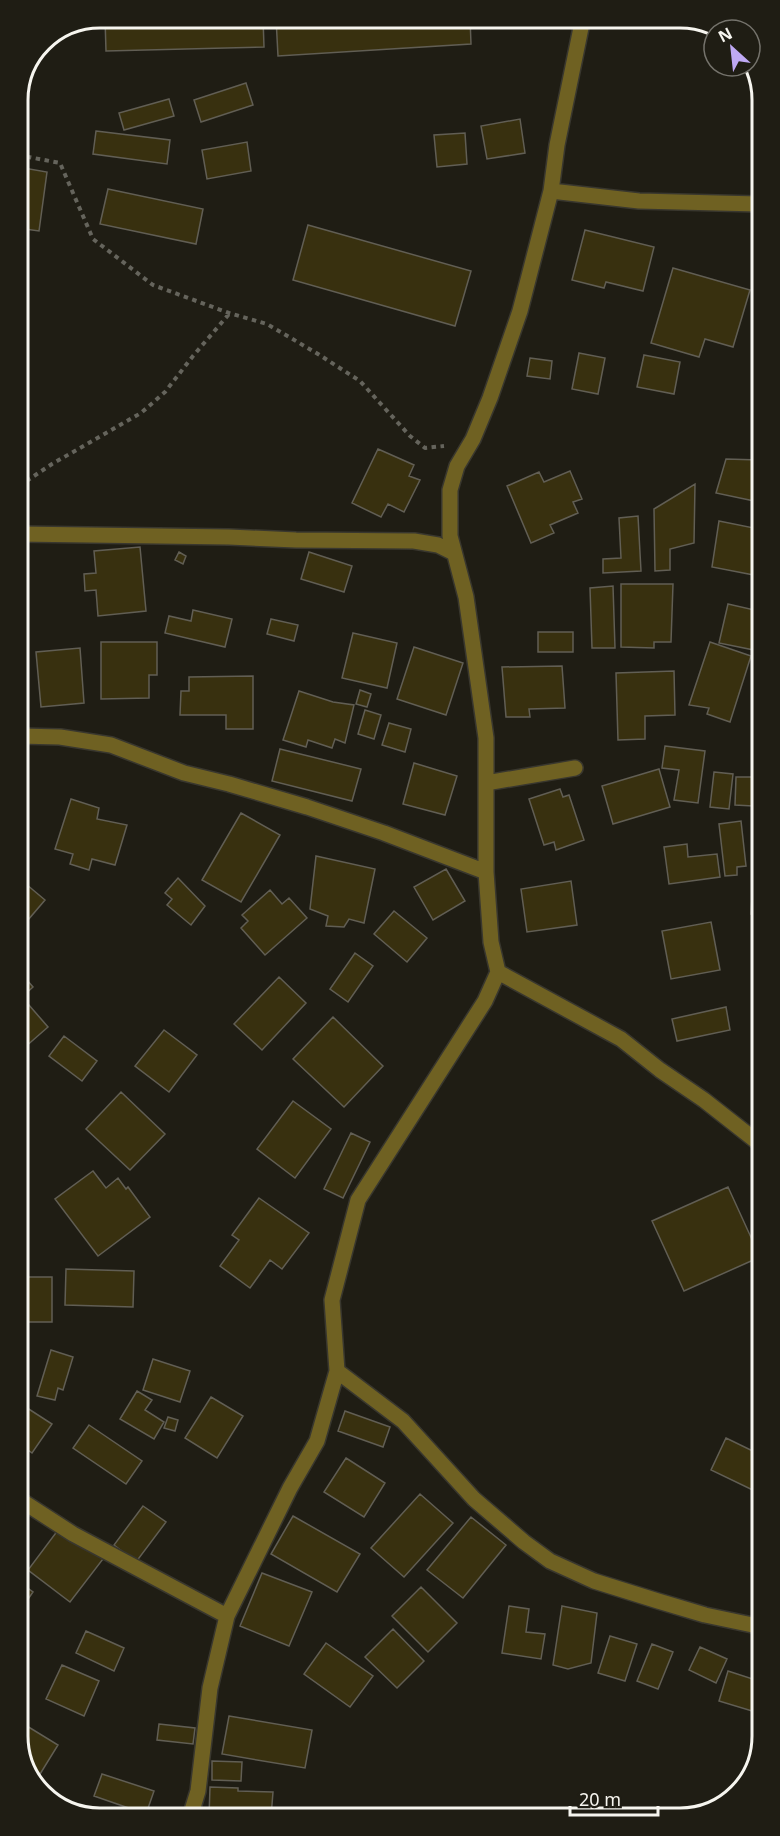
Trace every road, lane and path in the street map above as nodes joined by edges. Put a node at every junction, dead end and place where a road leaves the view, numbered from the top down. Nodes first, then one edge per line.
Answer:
1 (581, 29) edge
2 (29, 157) edge
3 (551, 191) junction
4 (752, 204) edge
5 (229, 313) junction
6 (473, 439) junction
7 (29, 479) edge
8 (29, 534) edge
9 (454, 553) junction
10 (29, 736) edge
11 (574, 768) dead end
12 (486, 783) junction
13 (486, 872) junction
14 (498, 972) junction
15 (752, 1138) edge
16 (337, 1371) junction
17 (28, 1505) edge
18 (227, 1616) junction
19 (752, 1625) edge
20 (193, 1807) edge

1 - 3 street
2 - 5 path
3 - 4 street
3 - 6 street
5 - 6 path
5 - 7 path
6 - 9 street
8 - 9 street
9 - 12 street
10 - 13 street
11 - 12 street
12 - 13 street
13 - 14 street
14 - 15 street
14 - 16 street
16 - 18 street
16 - 19 street
17 - 18 street
18 - 20 street

